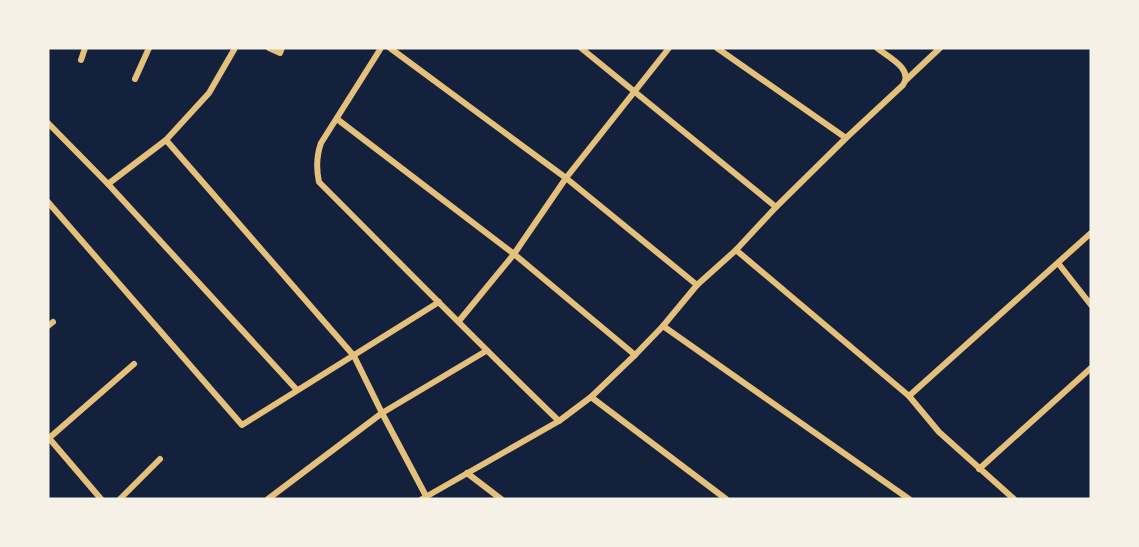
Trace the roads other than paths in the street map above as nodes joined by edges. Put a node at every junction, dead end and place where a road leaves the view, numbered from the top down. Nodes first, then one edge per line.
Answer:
1 (86, 48) edge
2 (149, 48) edge
3 (235, 48) edge
4 (269, 48) edge
5 (282, 48) edge
6 (381, 48) edge
7 (390, 48) edge
8 (581, 48) edge
9 (669, 48) edge
10 (717, 48) edge
11 (877, 48) edge
12 (940, 48) edge
13 (81, 60) dead end
14 (135, 79) dead end
15 (906, 80) junction
16 (634, 91) junction
17 (337, 119) junction
18 (48, 123) edge
19 (846, 138) junction
20 (166, 140) junction
21 (566, 178) junction
22 (108, 184) junction
23 (48, 202) edge
24 (776, 207) junction
25 (1091, 233) edge
26 (736, 250) junction
27 (514, 254) junction
28 (1058, 263) junction
29 (697, 285) junction
30 (439, 302) junction
31 (1091, 305) edge
32 (459, 321) junction
33 (663, 326) junction
34 (486, 351) junction
35 (635, 355) junction
36 (354, 356) junction
37 (134, 364) dead end
38 (1091, 368) edge
39 (297, 390) junction
40 (909, 396) junction
41 (591, 397) junction
42 (382, 413) junction
43 (559, 422) junction
44 (48, 438) edge
45 (160, 459) dead end
46 (980, 469) junction
47 (467, 473) junction
48 (424, 497) edge
49 (101, 499) edge
50 (120, 499) edge
51 (268, 499) edge
52 (501, 499) edge
53 (726, 499) edge
54 (909, 499) edge
55 (1014, 499) edge

1 - 13 street
2 - 14 street
3 - 20 street
4 - 5 street
6 - 17 street
7 - 21 street
8 - 16 street
9 - 16 street
10 - 19 street
11 - 15 street
12 - 15 street
15 - 19 street
16 - 21 street
16 - 24 street
17 - 27 street
17 - 30 street
18 - 22 street
19 - 24 street
20 - 22 street
20 - 36 street
21 - 27 street
21 - 29 street
22 - 39 street
23 - 39 street
24 - 26 street
25 - 28 street
26 - 29 street
26 - 40 street
27 - 32 street
27 - 35 street
28 - 31 street
28 - 40 street
29 - 33 street
30 - 32 street
30 - 36 street
32 - 34 street
33 - 35 street
33 - 54 street
34 - 42 street
34 - 43 street
35 - 41 street
36 - 39 street
36 - 42 street
37 - 44 street
38 - 46 street
40 - 46 street
41 - 43 street
41 - 53 street
42 - 48 street
42 - 51 street
43 - 47 street
44 - 49 street
45 - 50 street
46 - 55 street
47 - 48 street
47 - 52 street

